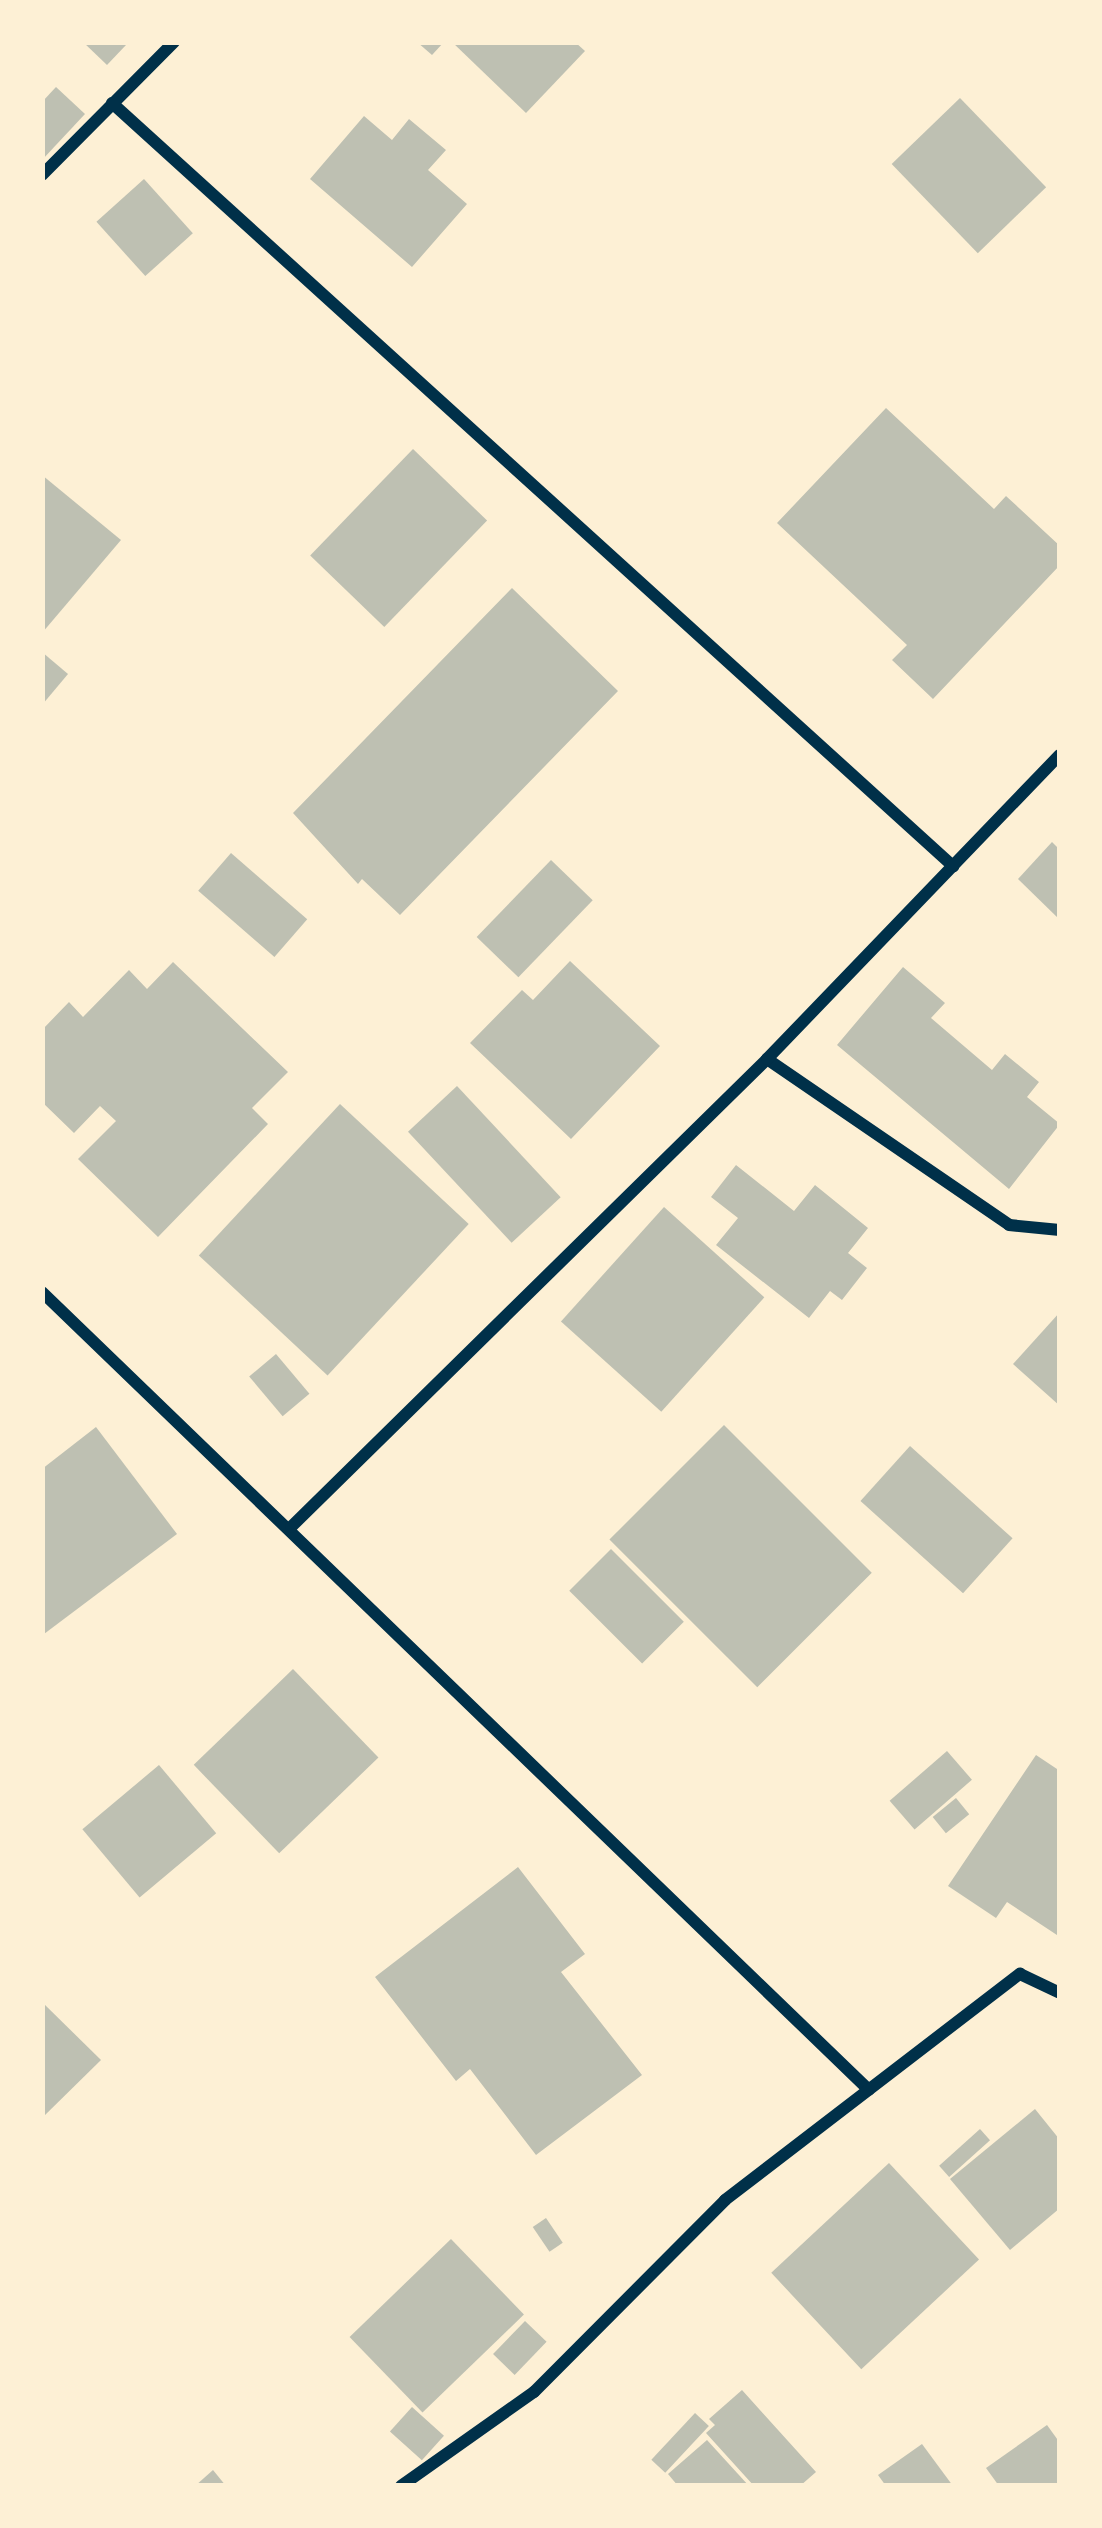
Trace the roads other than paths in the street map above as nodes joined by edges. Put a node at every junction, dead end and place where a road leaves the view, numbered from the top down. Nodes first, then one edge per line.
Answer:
1 (174, 42) edge
2 (112, 103) junction
3 (42, 175) edge
4 (1060, 755) edge
5 (953, 866) junction
6 (767, 1059) junction
7 (1060, 1230) edge
8 (42, 1292) edge
9 (291, 1527) junction
10 (1060, 1993) edge
11 (869, 2090) junction
12 (401, 2486) edge

1 - 2 street
2 - 3 street
2 - 5 street
4 - 5 street
5 - 6 street
6 - 7 street
6 - 9 street
8 - 9 street
9 - 11 street
10 - 11 street
11 - 12 street

